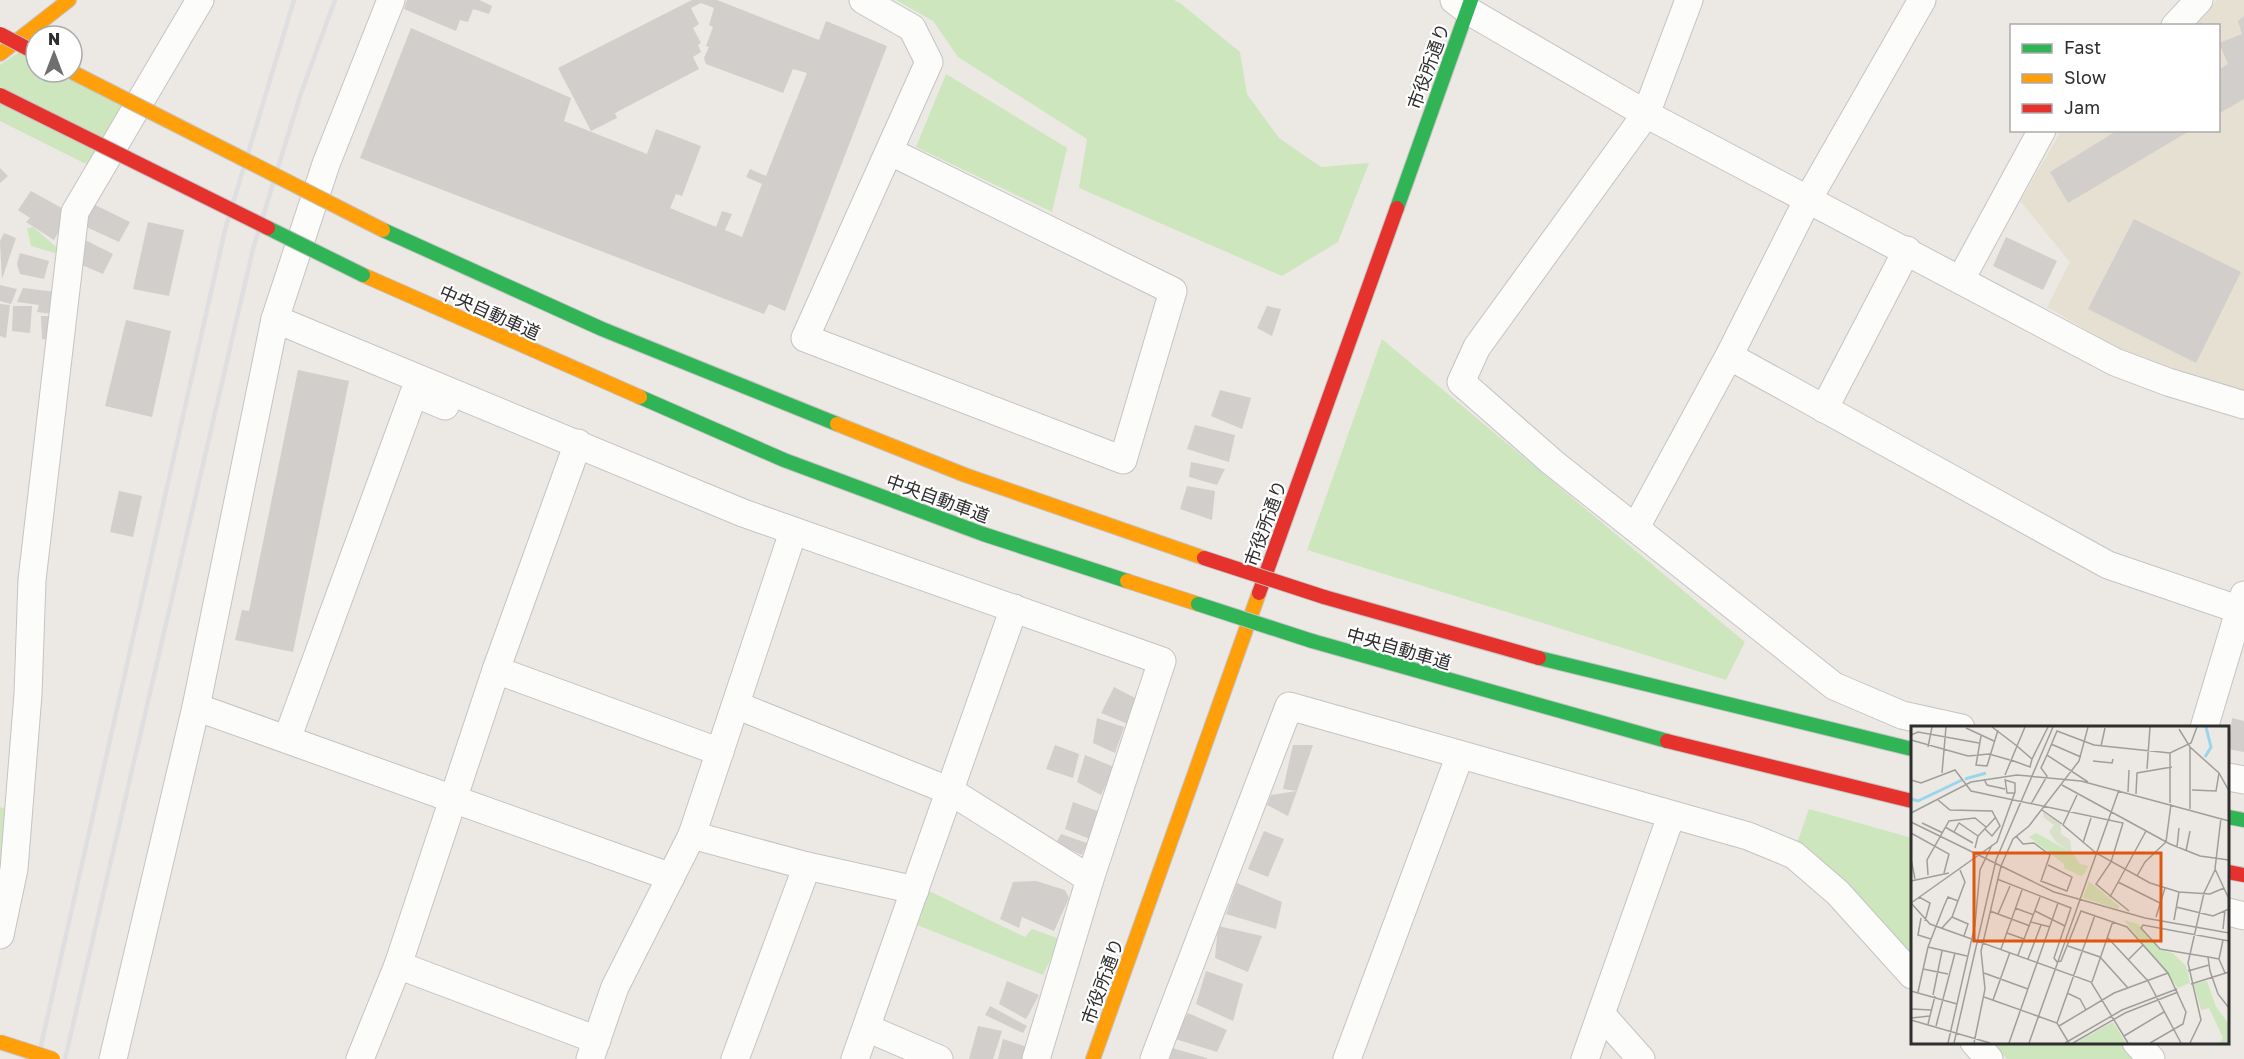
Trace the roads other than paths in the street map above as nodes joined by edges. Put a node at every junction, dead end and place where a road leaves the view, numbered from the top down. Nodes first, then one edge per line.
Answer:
1 (69, 0) edge
2 (201, 0) edge
3 (391, 0) edge
4 (862, 0) edge
5 (1689, 0) edge
6 (1922, 0) edge
7 (2199, 0) edge
8 (1464, 3) edge
9 (2177, 24) edge
10 (0, 34) edge
11 (24, 47) edge
12 (0, 54) edge
13 (84, 78) edge
14 (0, 95) edge
15 (1646, 114) junction
16 (2041, 132) edge
17 (891, 152) junction
18 (1807, 201) junction
19 (1906, 250) junction
20 (1961, 279) junction
21 (275, 319) junction
22 (1729, 356) junction
23 (2244, 405) edge
24 (1824, 409) junction
25 (578, 443) junction
26 (1636, 527) junction
27 (793, 532) junction
28 (2242, 603) edge
29 (1014, 608) junction
30 (496, 670) junction
31 (735, 705) junction
32 (196, 707) junction
33 (1952, 726) edge
34 (2205, 726) edge
35 (287, 739) junction
36 (1911, 749) edge
37 (720, 752) junction
38 (1460, 754) junction
39 (2229, 777) edge
40 (2244, 780) edge
41 (950, 791) junction
42 (453, 797) junction
43 (1911, 801) edge
44 (1671, 816) junction
45 (2229, 817) edge
46 (2244, 820) edge
47 (692, 835) junction
48 (807, 866) junction
49 (2229, 872) edge
50 (2244, 875) edge
51 (670, 877) junction
52 (1090, 879) junction
53 (915, 890) junction
54 (2229, 912) edge
55 (2244, 916) edge
56 (0, 935) edge
57 (398, 965) junction
58 (1911, 974) edge
59 (1601, 1014) junction
60 (867, 1028) junction
61 (0, 1042) edge
62 (1976, 1044) edge
63 (2138, 1044) edge
64 (593, 1049) edge
65 (53, 1059) edge
66 (113, 1059) edge
67 (360, 1059) edge
68 (735, 1059) edge
69 (855, 1059) edge
70 (939, 1059) edge
71 (1035, 1059) edge
72 (1093, 1059) edge
73 (1154, 1059) edge
74 (1347, 1059) edge
75 (1585, 1059) edge
76 (1641, 1059) edge
77 (1989, 1059) edge
78 (2151, 1059) edge

1 - 12 main road
2 - 56 street
3 - 21 street
4 - 17 street
5 - 15 street
6 - 18 street
7 - 9 street
8 - 15 street
8 - 72 main road, 市役所通り
10 - 11 main road, bridge
13 - 36 main road, 中央自動車道, bridge
14 - 43 main road, 中央自動車道, bridge
15 - 18 street
15 - 26 street
16 - 20 street
17 - 17 street
18 - 19 street
18 - 22 street
19 - 20 street
19 - 24 street
20 - 23 street
21 - 25 street
21 - 32 street
22 - 24 street
22 - 26 street
24 - 28 street
25 - 27 street
25 - 30 street
25 - 35 street
26 - 33 street
27 - 29 street
27 - 31 street
28 - 34 street
29 - 41 street
29 - 52 street
30 - 37 street
30 - 42 street
31 - 37 street
31 - 41 street
32 - 35 street
32 - 66 street
35 - 42 street
37 - 47 street
38 - 44 street
38 - 73 street
38 - 74 street
39 - 40 street
41 - 52 street
41 - 53 street
42 - 51 street
42 - 57 street
44 - 58 street
44 - 59 street
45 - 46 main road
47 - 48 street
47 - 51 street
48 - 53 street
48 - 68 street
49 - 50 main road
51 - 64 street
52 - 71 street
53 - 60 street
54 - 55 street
57 - 64 street
57 - 67 street
59 - 75 street
59 - 76 street
60 - 69 street
60 - 70 street
61 - 65 main road, bridge
62 - 77 street
63 - 78 street

